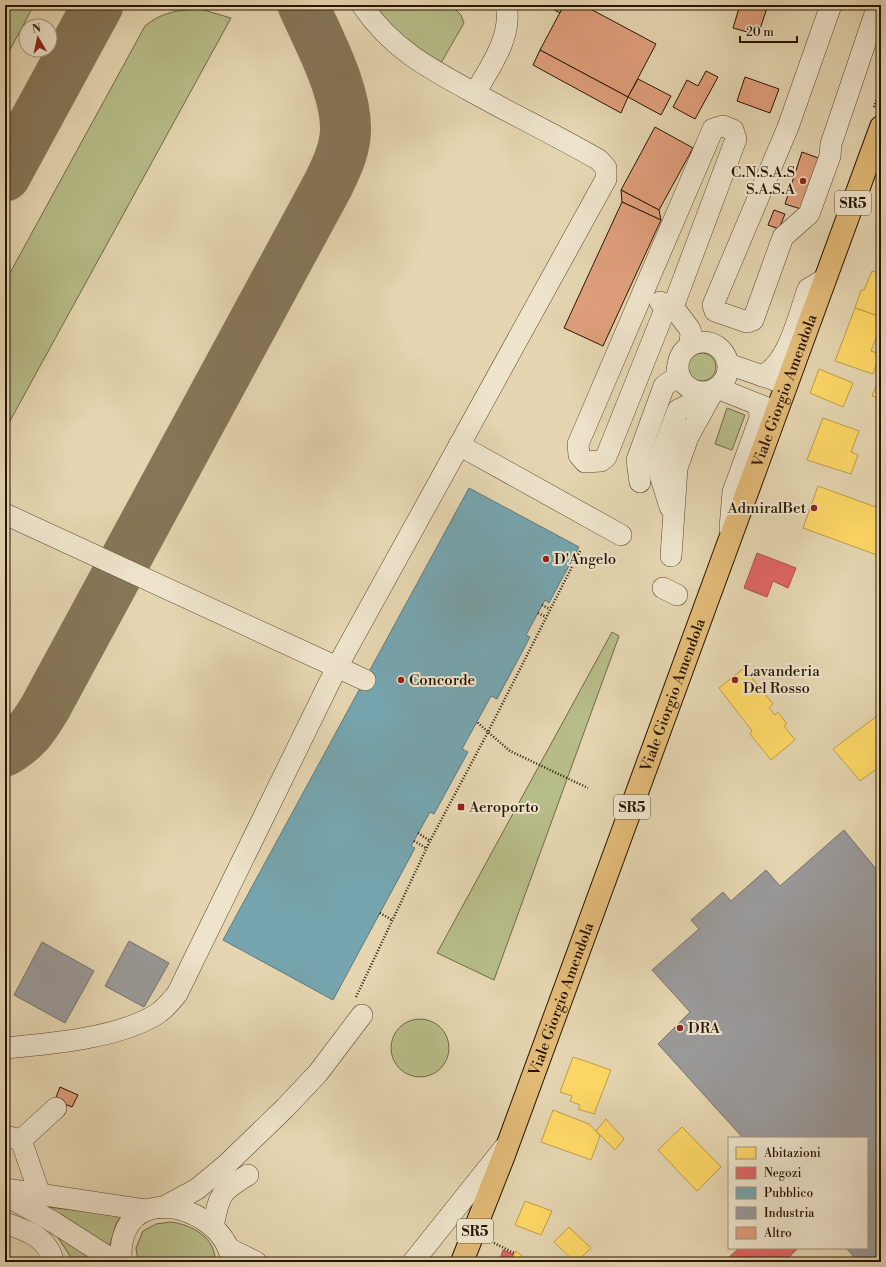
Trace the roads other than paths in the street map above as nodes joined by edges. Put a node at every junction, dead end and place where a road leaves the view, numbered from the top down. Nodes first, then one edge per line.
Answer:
1 (362, 5) edge
2 (506, 5) edge
3 (831, 5) edge
4 (878, 5) edge
5 (475, 94) junction
6 (881, 127) edge
7 (825, 279) junction
8 (643, 296) junction
9 (673, 307) junction
10 (690, 344) junction
11 (728, 364) junction
12 (762, 376) junction
13 (673, 377) junction
14 (787, 384) junction
15 (709, 393) junction
16 (768, 409) junction
17 (459, 445) junction
18 (5, 514) edge
19 (621, 535) dead end
20 (671, 556) dead end
21 (337, 667) junction
22 (365, 680) dead end
23 (358, 1007) road end
24 (5, 1048) edge
25 (56, 1108) dead end
26 (13, 1138) edge
27 (508, 1142) junction
28 (248, 1176) dead end
29 (5, 1189) edge
30 (40, 1194) junction
31 (5, 1195) edge
32 (153, 1209) junction
33 (5, 1223) edge
34 (213, 1227) junction
35 (230, 1255) edge
36 (53, 1262) edge
37 (116, 1262) edge
38 (122, 1262) edge
39 (256, 1262) edge
40 (413, 1262) edge
41 (462, 1262) edge

1 - 5 street
2 - 5 street
3 - 4 street
5 - 17 street
6 - 7 main road, Viale Giorgio Amendola / SR5
7 - 12 street
7 - 14 main road, Viale Giorgio Amendola / SR5
8 - 9 street
8 - 9 street
8 - 9 street
9 - 10 street
10 - 11 street
10 - 13 street
11 - 12 street
11 - 15 street
12 - 14 street
13 - 13 street
13 - 15 street
14 - 16 main road, Viale Giorgio Amendola / SR5
15 - 16 street
15 - 20 street
16 - 27 main road, Viale Giorgio Amendola / SR5
17 - 19 street
17 - 21 street
18 - 21 street
21 - 22 street
21 - 24 street
23 - 32 street
25 - 26 street
26 - 30 street
27 - 40 street
27 - 41 main road, Viale Giorgio Amendola / SR5
28 - 34 street
29 - 30 street
30 - 32 street
31 - 37 street
32 - 34 street
32 - 38 street
33 - 36 street
34 - 35 street
35 - 39 street

